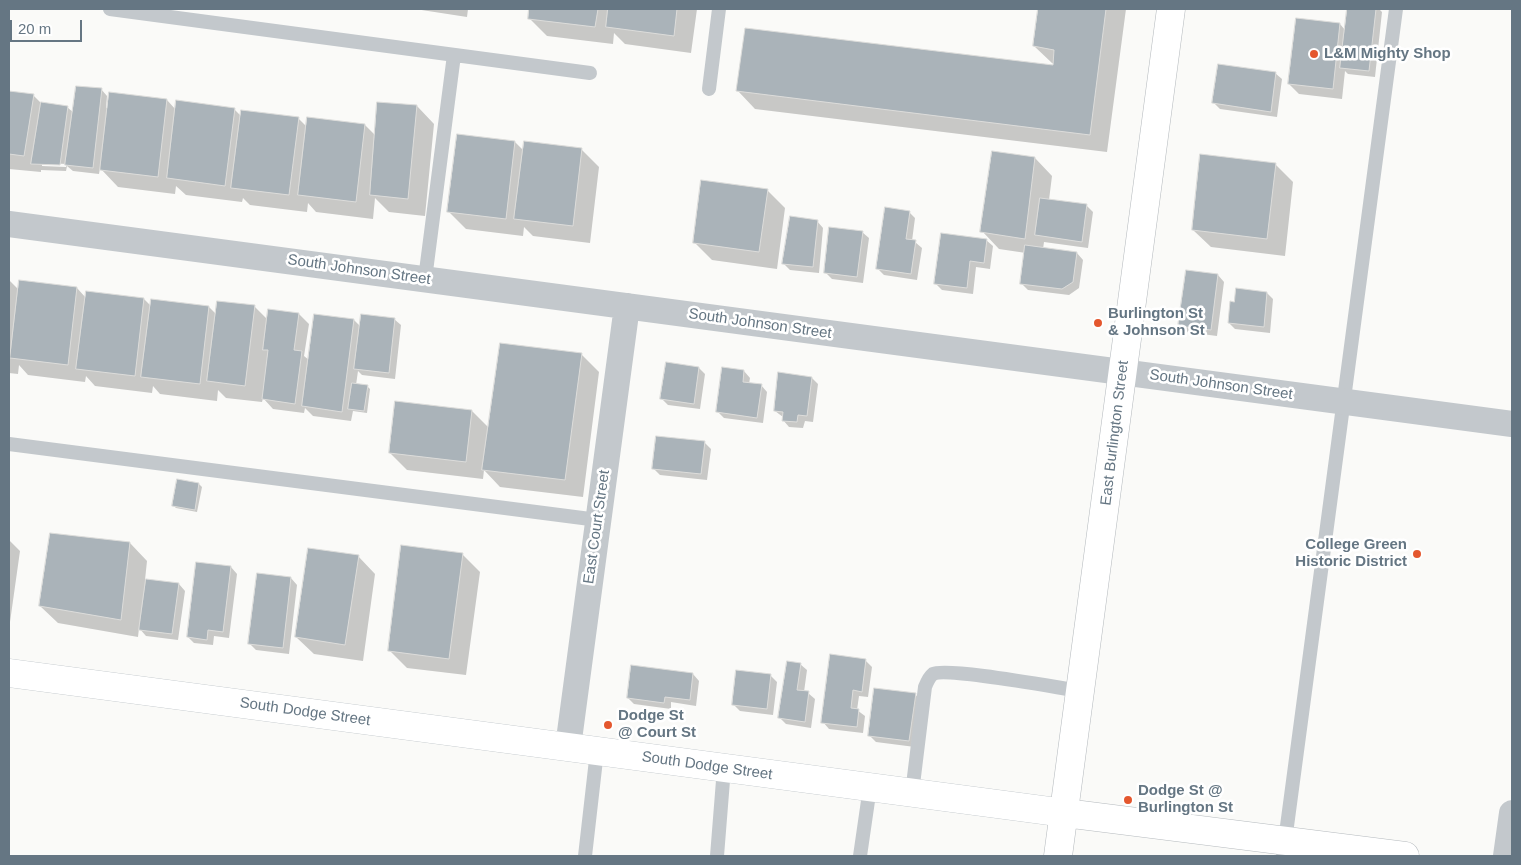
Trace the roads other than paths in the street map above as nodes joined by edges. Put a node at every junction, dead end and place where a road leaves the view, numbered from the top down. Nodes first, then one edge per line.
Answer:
1 (110, 9) edge
2 (718, 9) edge
3 (1171, 9) edge
4 (1396, 9) edge
5 (454, 55) junction
6 (590, 73) dead end
7 (708, 89) dead end
8 (9, 224) edge
9 (425, 279) junction
10 (627, 306) junction
11 (1123, 372) junction
12 (1344, 402) junction
13 (1512, 424) edge
14 (9, 444) edge
15 (598, 520) junction
16 (9, 673) edge
17 (1081, 691) junction
18 (568, 747) junction
19 (597, 751) junction
20 (724, 768) junction
21 (870, 787) junction
22 (912, 793) junction
23 (1512, 812) edge
24 (1065, 813) junction
25 (1285, 849) edge
26 (585, 856) edge
27 (717, 856) edge
28 (860, 856) edge
29 (1058, 856) edge
30 (1405, 856) edge
31 (1506, 856) edge

1 - 5 lane
2 - 7 lane
3 - 11 main road, East Burlington Street
4 - 12 lane
5 - 6 lane
5 - 9 lane
8 - 9 street, South Johnson Street
9 - 10 street, South Johnson Street
10 - 11 street, South Johnson Street
10 - 15 street, East Court Street
11 - 12 street, South Johnson Street
11 - 17 main road, East Burlington Street
12 - 13 street, South Johnson Street
12 - 25 lane
14 - 15 lane
15 - 18 street, East Court Street
16 - 18 main road, South Dodge Street
17 - 22 lane
17 - 24 main road, East Burlington Street
18 - 19 main road, South Dodge Street
19 - 20 main road, South Dodge Street
19 - 26 lane
20 - 21 main road, South Dodge Street
20 - 27 lane
21 - 22 main road, South Dodge Street
21 - 28 lane
22 - 24 main road, South Dodge Street
23 - 31 street
24 - 25 main road, South Dodge Street
24 - 29 main road, East Burlington Street
25 - 30 main road, South Dodge Street

